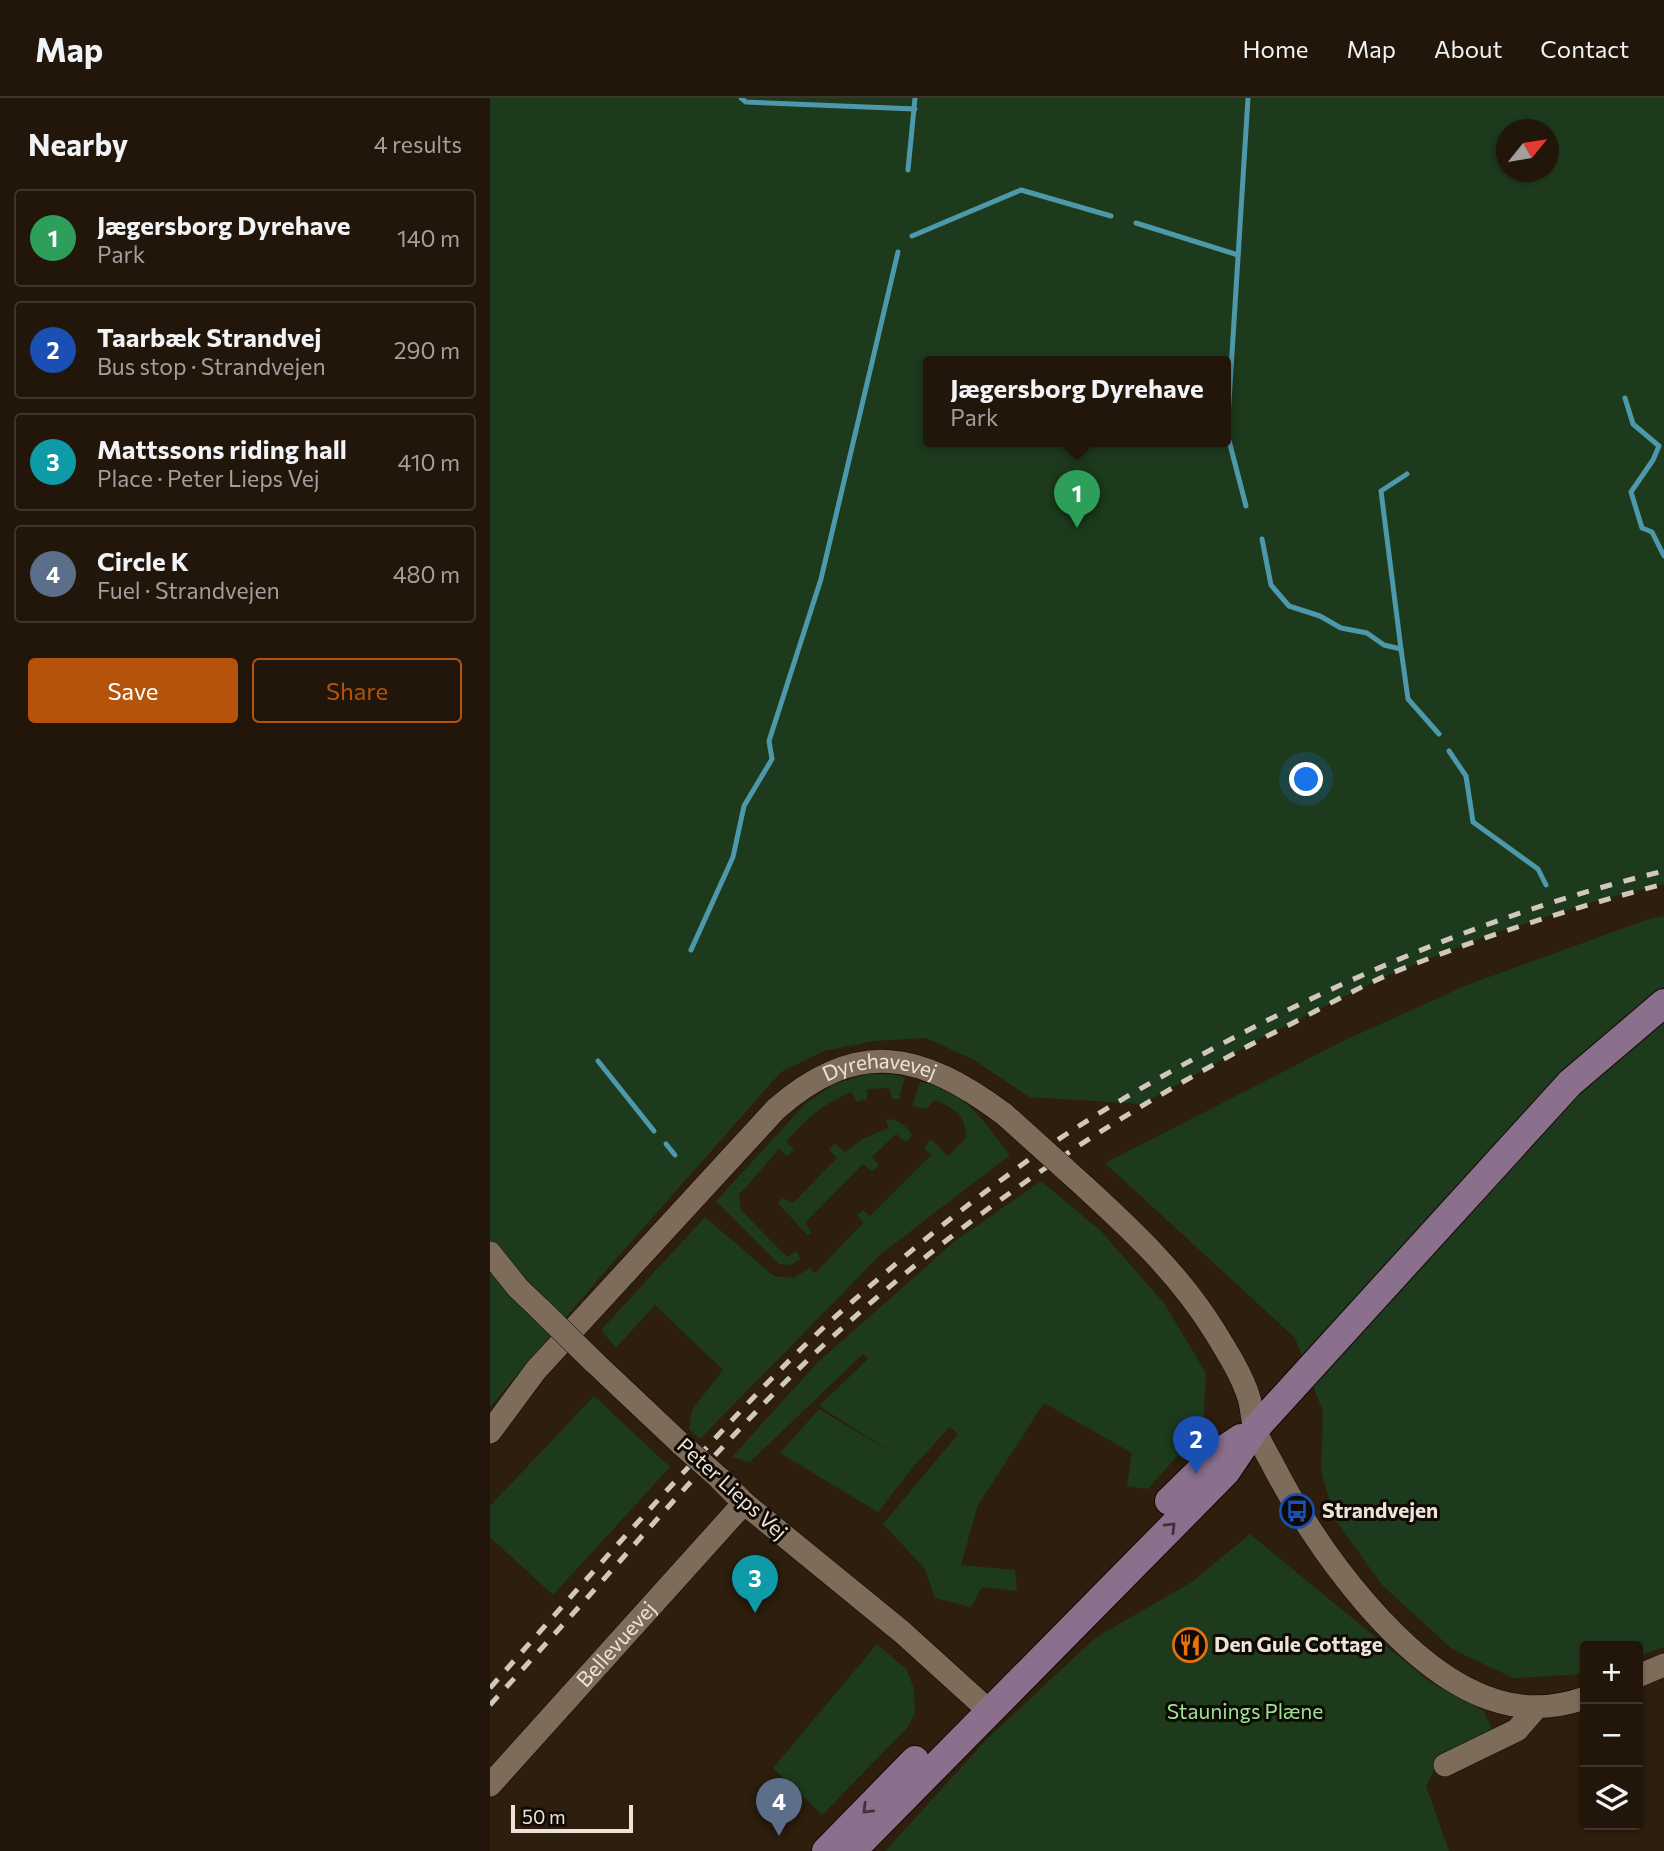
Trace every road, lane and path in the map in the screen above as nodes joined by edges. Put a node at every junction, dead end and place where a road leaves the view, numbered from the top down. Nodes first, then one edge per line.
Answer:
1 (1664, 1003) edge
2 (490, 1253) edge
3 (1255, 1429) junction
4 (490, 1432) edge
5 (744, 1503) junction
6 (1664, 1665) edge
7 (1643, 1674) edge
8 (1580, 1699) edge
9 (981, 1704) junction
10 (1536, 1708) junction
11 (1445, 1765) dead end
12 (490, 1785) edge
13 (826, 1851) edge
14 (852, 1851) edge

1 - 3 main road
2 - 5 street, Peter Lieps Vej, bridge
3 - 4 street, Dyrehavevej, bridge
3 - 9 main road
3 - 10 street, Dyrehavevej
5 - 9 street, Peter Lieps Vej
5 - 12 street, Bellevuevej
6 - 7 street
8 - 10 street
9 -> 13 main road
9 - 14 main road
10 - 11 street

